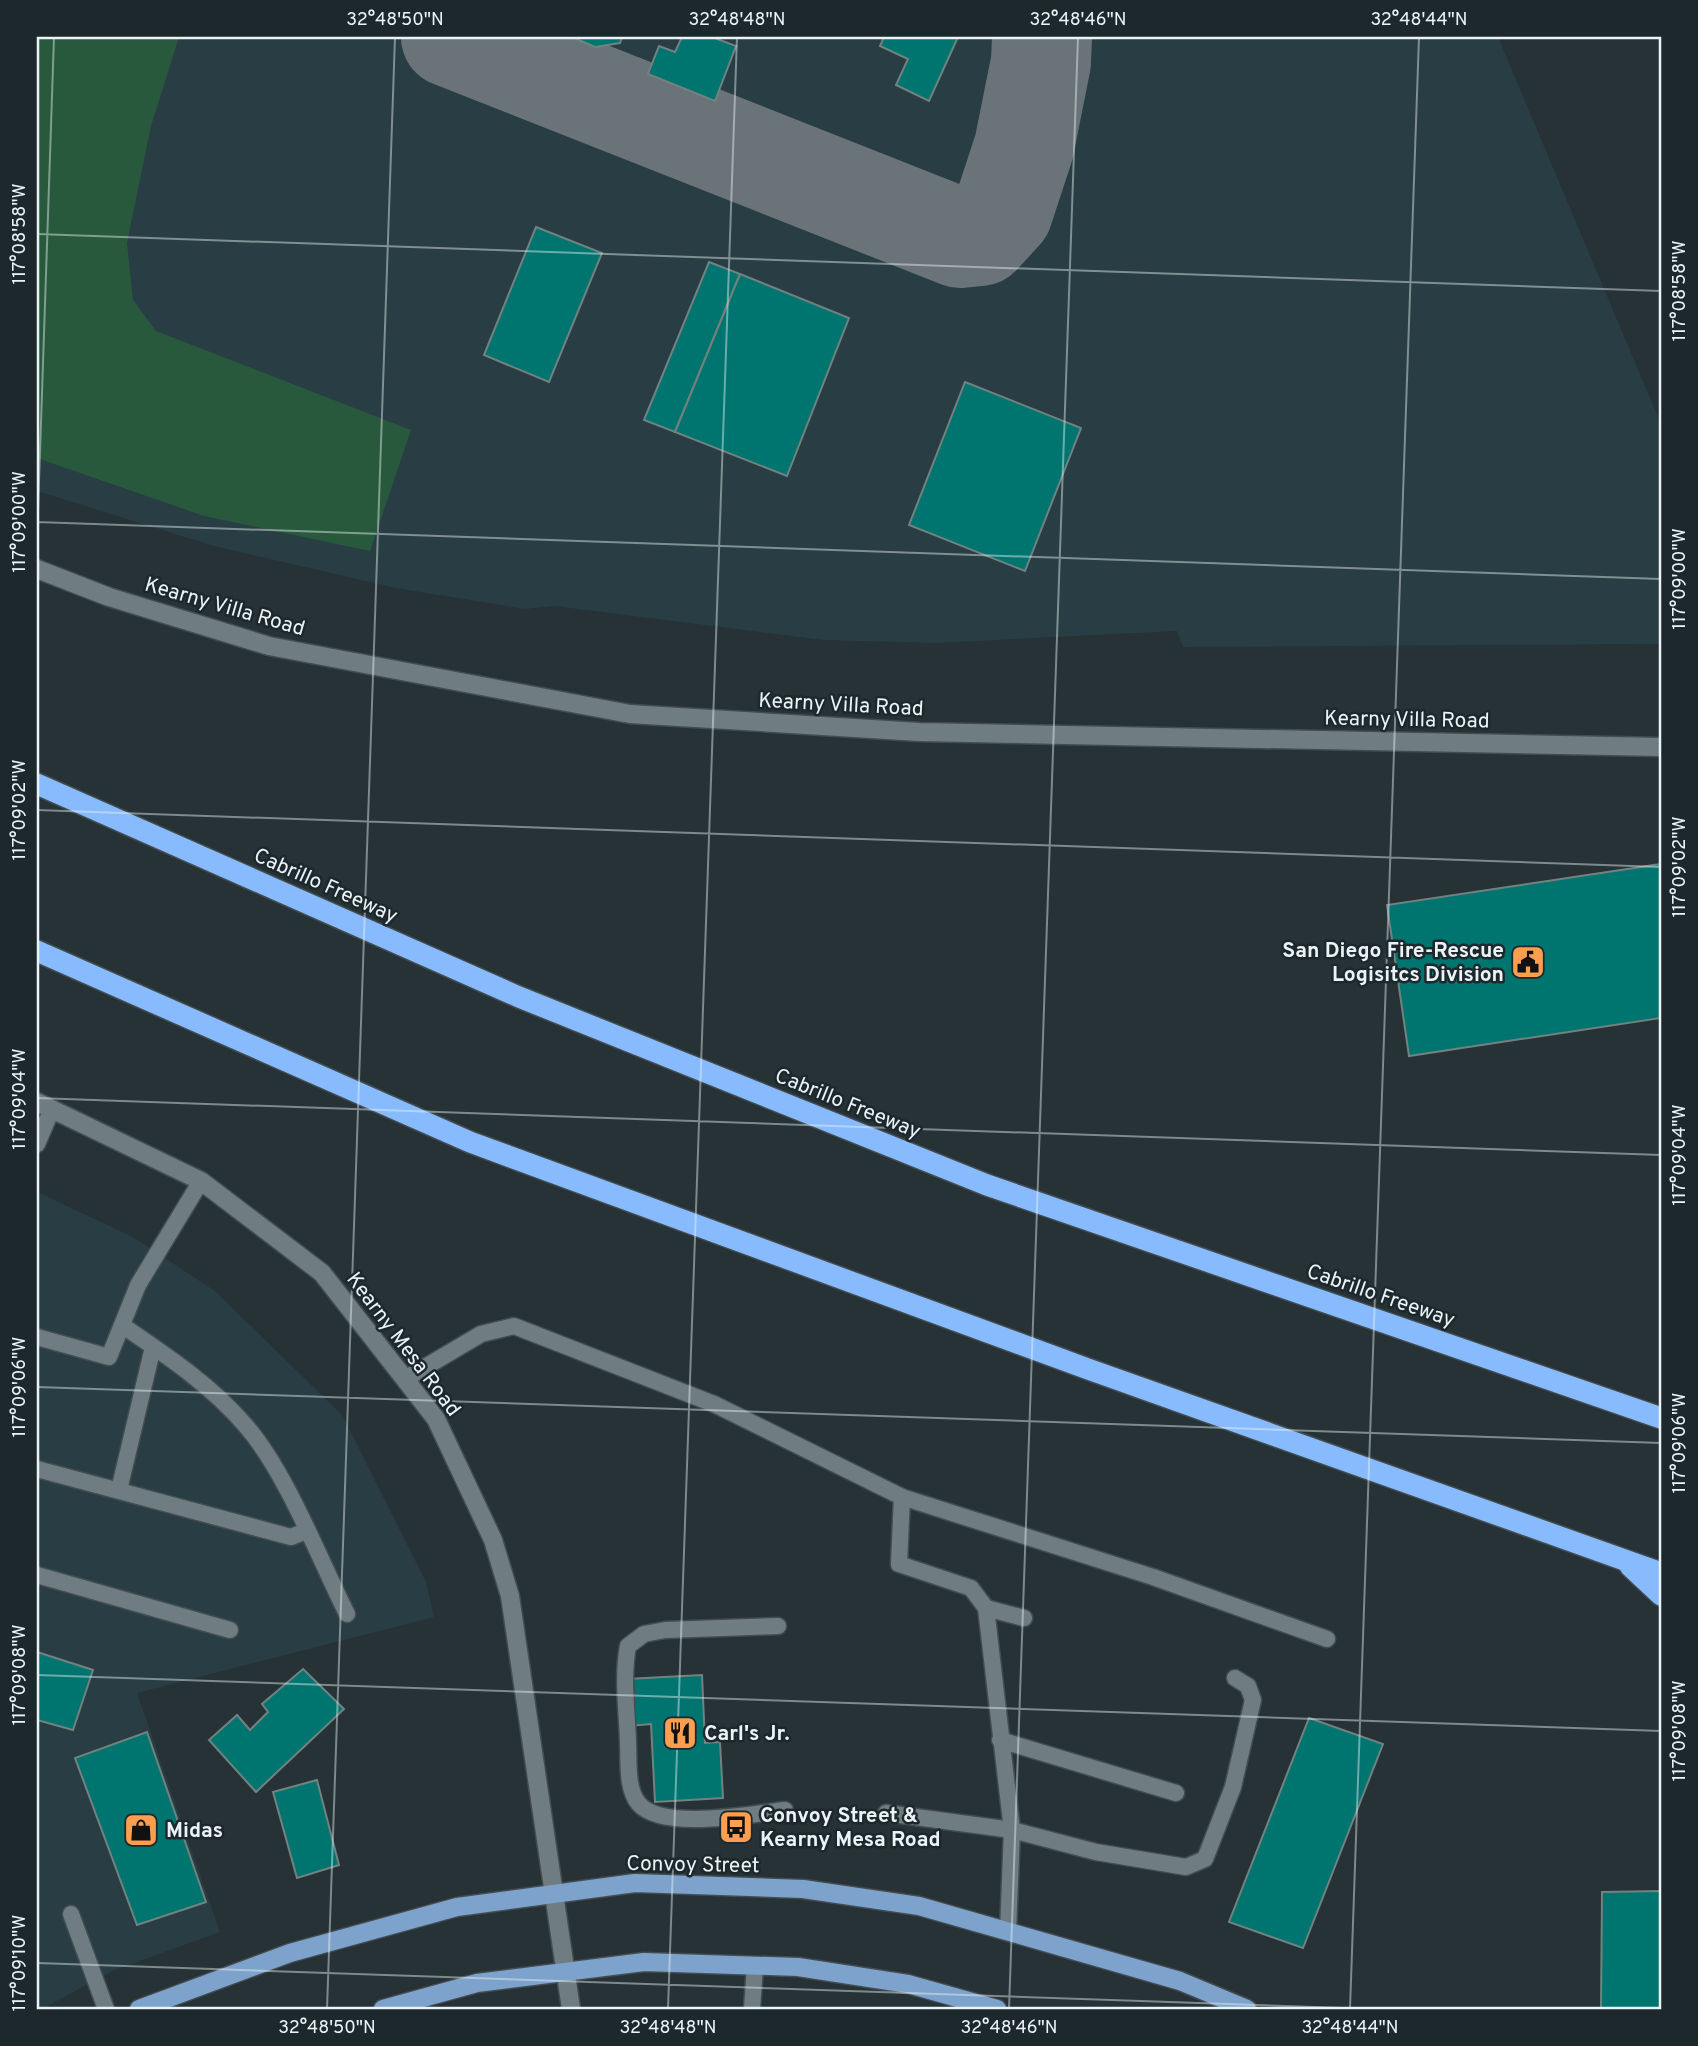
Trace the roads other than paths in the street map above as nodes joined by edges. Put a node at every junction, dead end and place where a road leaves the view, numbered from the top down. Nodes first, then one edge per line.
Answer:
1 (37, 569) edge
2 (1661, 747) edge
3 (37, 784) edge
4 (37, 951) edge
5 (44, 1105) edge
6 (37, 1144) edge
7 (201, 1181) junction
8 (122, 1326) junction
9 (37, 1336) edge
10 (153, 1347) junction
11 (405, 1379) junction
12 (1661, 1418) edge
13 (37, 1469) edge
14 (119, 1490) junction
15 (902, 1497) junction
16 (306, 1531) junction
17 (1625, 1562) junction
18 (1661, 1573) edge
19 (37, 1575) edge
20 (1661, 1595) edge
21 (986, 1608) junction
22 (347, 1614) dead end
23 (1024, 1618) dead end
24 (778, 1626) dead end
25 (230, 1630) dead end
26 (1327, 1639) dead end
27 (1235, 1678) dead end
28 (1000, 1740) junction
29 (1176, 1793) dead end
30 (785, 1810) dead end
31 (886, 1813) dead end
32 (1013, 1830) junction
33 (555, 1894) junction
34 (71, 1914) dead end
35 (1008, 1932) junction
36 (755, 1966) junction
37 (567, 1971) junction
38 (948, 2002) edge
39 (106, 2009) edge
40 (139, 2009) edge
41 (383, 2009) edge
42 (571, 2009) edge
43 (751, 2009) edge
44 (997, 2009) edge
45 (1247, 2009) edge

1 - 2 main road, Kearny Villa Road
3 - 12 highway, Cabrillo Freeway
4 - 17 highway
5 - 6 lane
5 - 7 main road, Kearny Mesa Road
7 - 8 lane
7 - 11 main road, Kearny Mesa Road
8 - 9 lane
8 - 10 lane
10 - 14 lane
10 - 16 lane
11 - 15 lane
11 - 33 main road, Kearny Mesa Road
13 - 14 lane
14 - 16 lane
15 - 21 lane
15 - 26 lane
16 - 22 lane
17 - 18 highway
17 - 20 highway
19 - 25 lane
21 - 23 lane
21 - 28 lane
24 - 30 lane
27 - 32 lane
28 - 29 lane
28 - 32 lane
31 - 32 lane
32 - 35 lane
33 - 35 main road, Convoy Street
33 - 37 main road, Kearny Mesa Road
33 - 40 main road, Convoy Street
34 - 39 lane
35 - 45 main road, Convoy Street
36 - 37 main road
36 - 38 main road
36 - 43 lane
37 - 41 main road
37 - 42 main road, Kearny Mesa Road
38 - 44 main road

